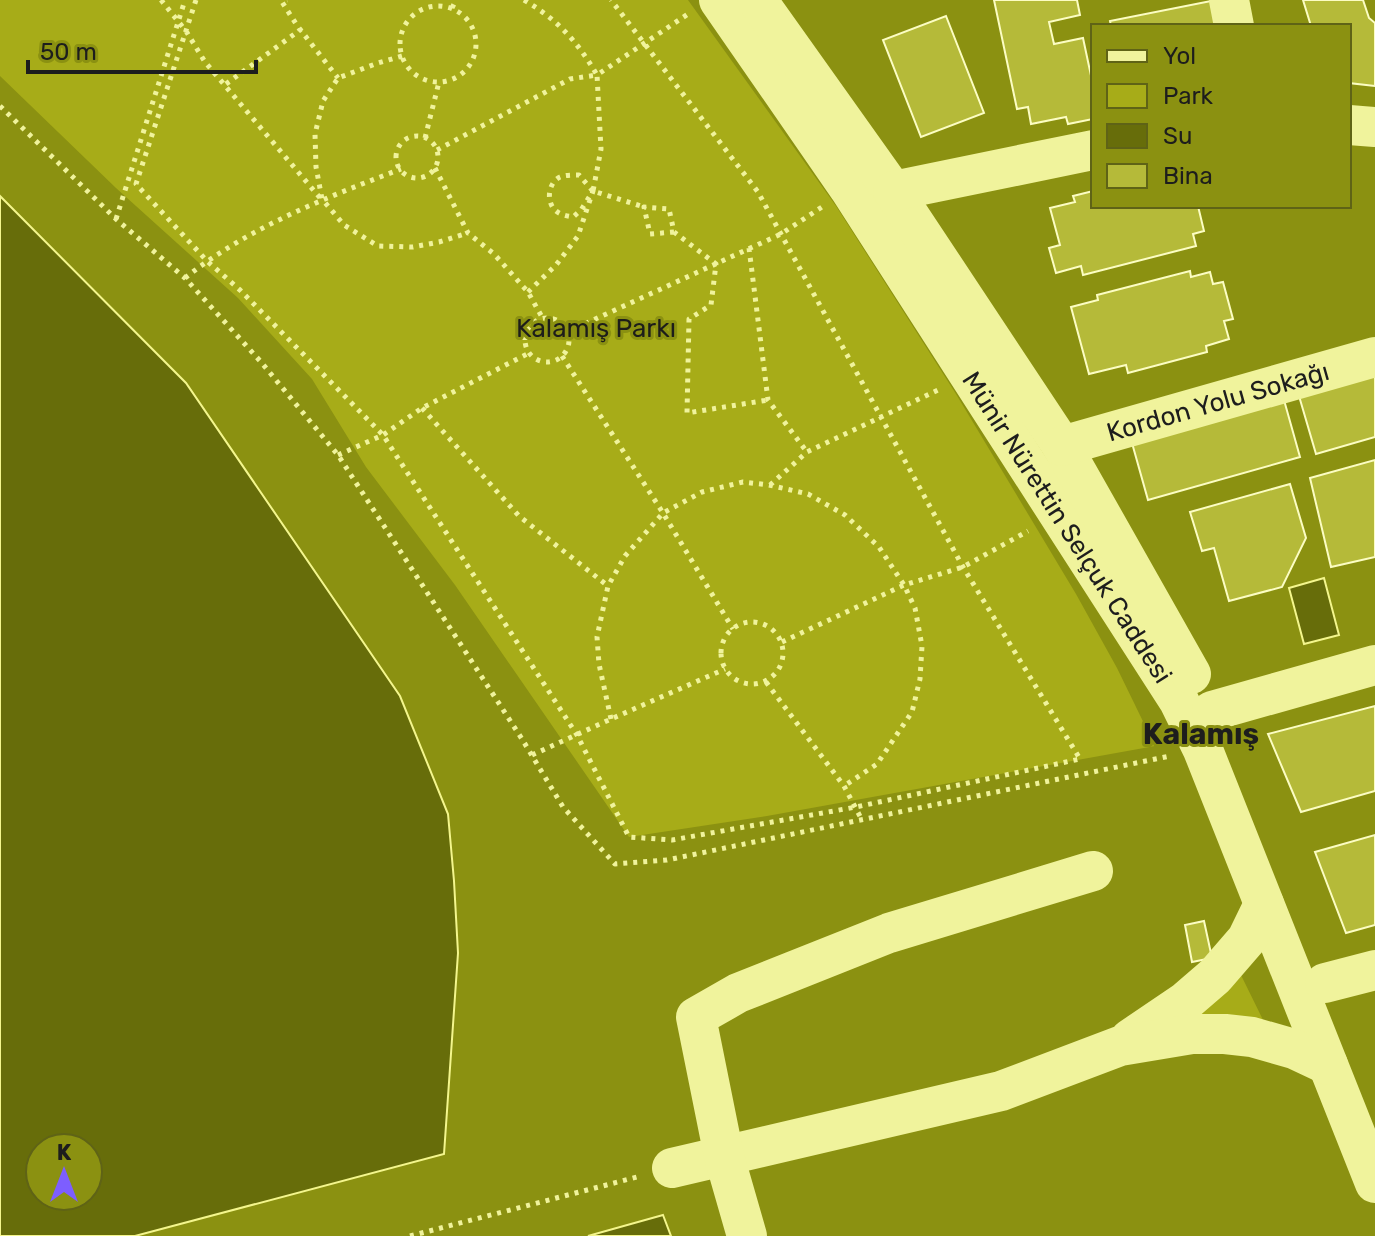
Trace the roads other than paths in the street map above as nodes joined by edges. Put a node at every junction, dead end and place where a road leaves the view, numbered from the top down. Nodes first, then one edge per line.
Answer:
1 (757, 0) edge
2 (1229, 0) edge
3 (708, 4) edge
4 (1234, 24) edge
5 (1351, 125) edge
6 (1375, 127) edge
7 (1091, 150) edge
8 (893, 191) junction
9 (1375, 357) edge
10 (1062, 446) junction
11 (1375, 665) edge
12 (1212, 711) junction
13 (1093, 871) dead end
14 (1264, 904) junction
15 (1375, 970) edge
16 (1325, 983) junction
17 (1120, 1046) junction
18 (1328, 1065) junction
19 (1375, 1121) edge
20 (724, 1156) junction
21 (672, 1168) road end
22 (1375, 1183) edge
23 (747, 1236) edge

1 - 8 street, Münir Nürettin Selçuk Caddesi
2 - 4 street
3 - 14 street, Münir Nürettin Selçuk Caddesi
5 - 6 street
7 - 8 street
8 - 10 street, Münir Nürettin Selçuk Caddesi
9 - 10 street, Kordon Yolu Sokağı
10 - 12 street, Münir Nürettin Selçuk Caddesi
11 - 12 street
12 - 16 street, Münir Nürettin Selçuk Caddesi
13 - 20 street
14 - 17 street
14 - 18 street, Münir Nürettin Selçuk Caddesi
15 - 16 street
16 - 19 street, Münir Nürettin Selçuk Caddesi
17 - 18 street
17 - 20 street
18 - 22 street, Münir Nürettin Selçuk Caddesi
20 - 21 street
20 - 23 street

